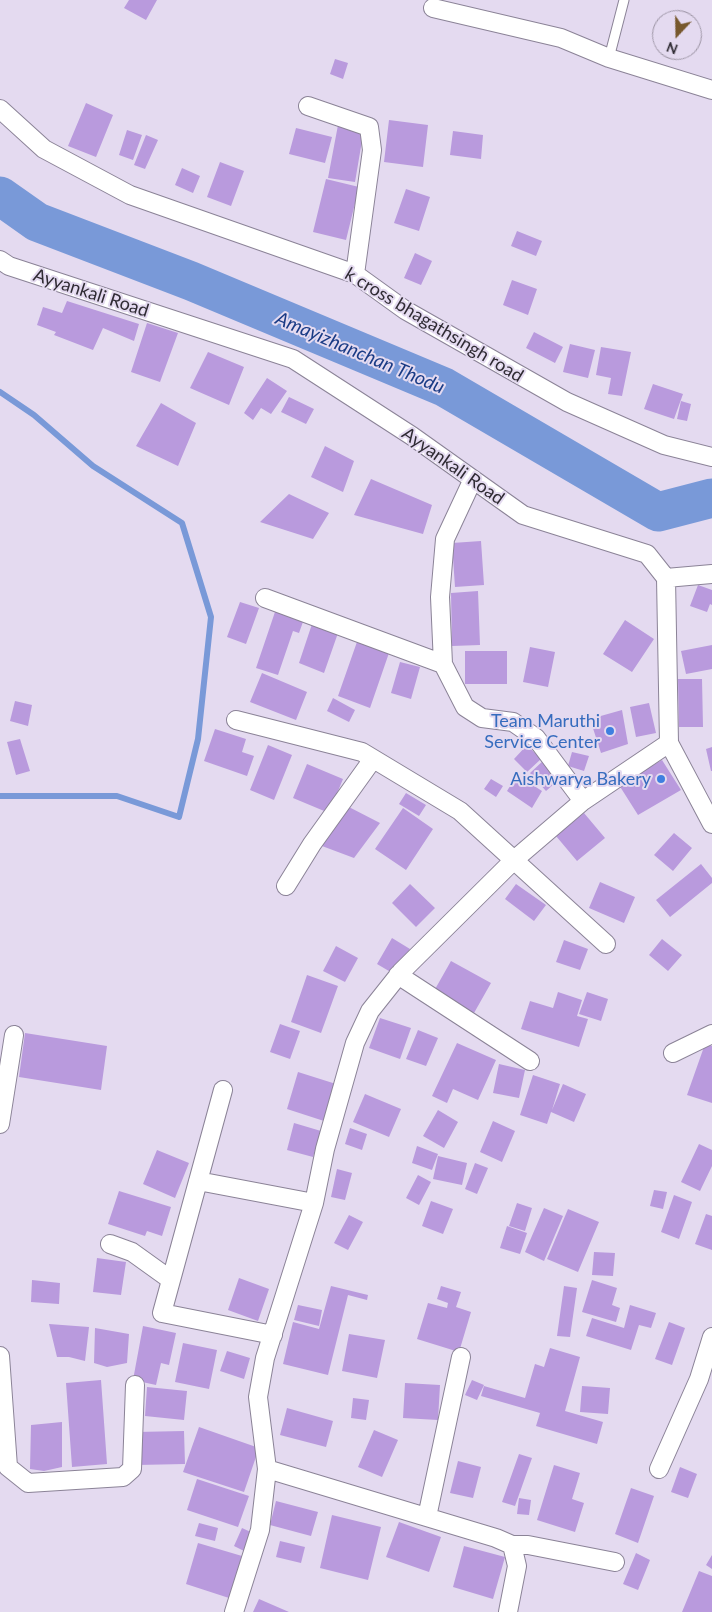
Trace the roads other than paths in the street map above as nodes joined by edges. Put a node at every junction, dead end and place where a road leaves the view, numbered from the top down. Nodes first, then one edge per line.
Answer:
1 (624, 0) edge
2 (433, 8) dead end
3 (609, 58) junction
4 (712, 90) edge
5 (308, 106) dead end
6 (0, 109) edge
7 (0, 260) edge
8 (355, 274) junction
9 (712, 457) edge
10 (473, 480) junction
11 (712, 574) edge
12 (666, 578) junction
13 (266, 598) dead end
14 (443, 664) junction
15 (236, 720) dead end
16 (670, 743) junction
17 (373, 759) junction
18 (583, 801) junction
19 (712, 824) edge
20 (514, 860) junction
21 (286, 886) dead end
22 (606, 944) dead end
23 (398, 975) junction
24 (712, 1034) edge
25 (14, 1035) dead end
26 (673, 1053) dead end
27 (530, 1061) dead end
28 (223, 1090) dead end
29 (0, 1124) edge
30 (198, 1181) junction
31 (314, 1203) junction
32 (110, 1244) dead end
33 (172, 1280) junction
34 (273, 1335) junction
35 (712, 1337) edge
36 (0, 1356) edge
37 (461, 1357) dead end
38 (2, 1379) edge
39 (135, 1385) dead end
40 (267, 1469) junction
41 (659, 1469) dead end
42 (427, 1517) junction
43 (512, 1545) junction
44 (615, 1562) dead end
45 (234, 1612) edge
46 (508, 1612) edge

1 - 3 lane
2 - 3 street
3 - 4 street
5 - 8 street
6 - 8 street, k cross bhagathsingh road
7 - 10 street, Ayyankali Road
8 - 9 street, k cross bhagathsingh road
10 - 12 street, Ayyankali Road
10 - 14 street
11 - 12 street
12 - 16 street
13 - 14 street
14 - 18 street
15 - 17 street
16 - 18 street
16 - 19 street
17 - 20 street
17 - 21 street
18 - 20 street
20 - 22 street
20 - 23 street
23 - 27 street
23 - 31 street
24 - 26 street
25 - 29 street
28 - 30 street
30 - 31 street
30 - 33 street
31 - 34 street
32 - 33 street
33 - 34 street
34 - 40 street
35 - 41 street
36 - 38 street
37 - 42 street
38 - 39 street
40 - 42 street
40 - 45 street
42 - 43 street
43 - 44 street
43 - 46 street

